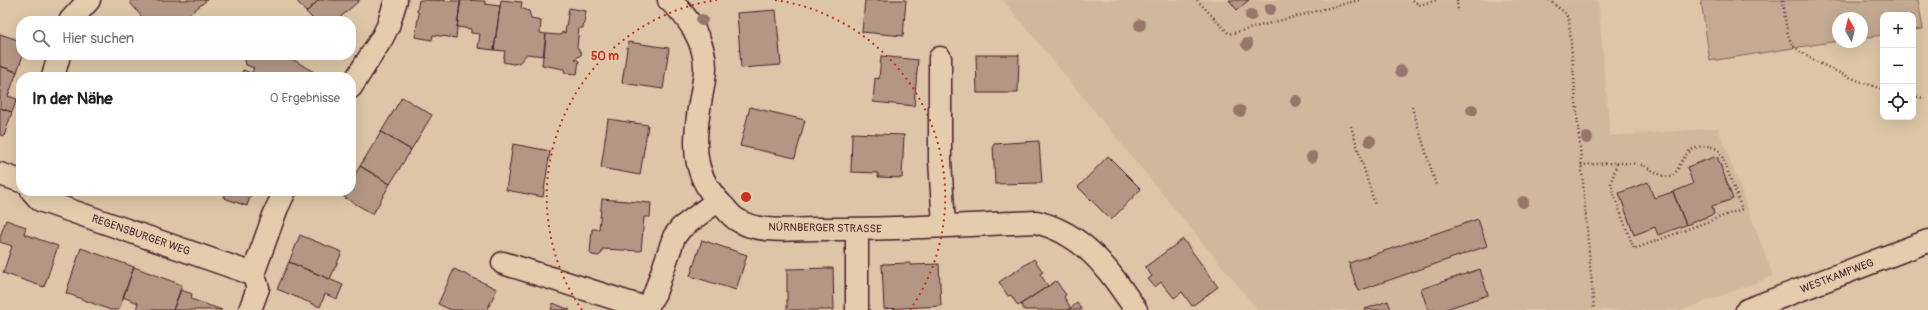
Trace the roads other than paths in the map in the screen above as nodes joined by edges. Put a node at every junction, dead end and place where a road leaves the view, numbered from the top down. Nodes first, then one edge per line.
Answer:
1 (89, 0) edge
2 (396, 0) edge
3 (670, 0) edge
4 (75, 16) edge
5 (940, 58) dead end
6 (58, 60) edge
7 (54, 72) edge
8 (356, 80) edge
9 (0, 174) edge
10 (16, 179) edge
11 (36, 196) edge
12 (283, 196) edge
13 (717, 201) junction
14 (944, 226) junction
15 (856, 230) junction
16 (1928, 241) edge
17 (503, 263) dead end
18 (253, 274) junction
19 (645, 309) edge
20 (250, 310) edge
21 (857, 310) edge
22 (1136, 310) edge
23 (1747, 310) edge

1 - 4 street
2 - 8 street
3 - 13 street, NÜRNBERGER STRASSE
5 - 14 street
6 - 7 street
9 - 10 street
11 - 18 street, REGENSBURGER WEG
12 - 18 street
13 - 15 street, NÜRNBERGER STRASSE
13 - 19 street
14 - 15 street, NÜRNBERGER STRASSE
14 - 22 street, NÜRNBERGER STRASSE
15 - 21 street
16 - 23 street, WESTKAMPWEG
17 - 19 street
18 - 20 street

